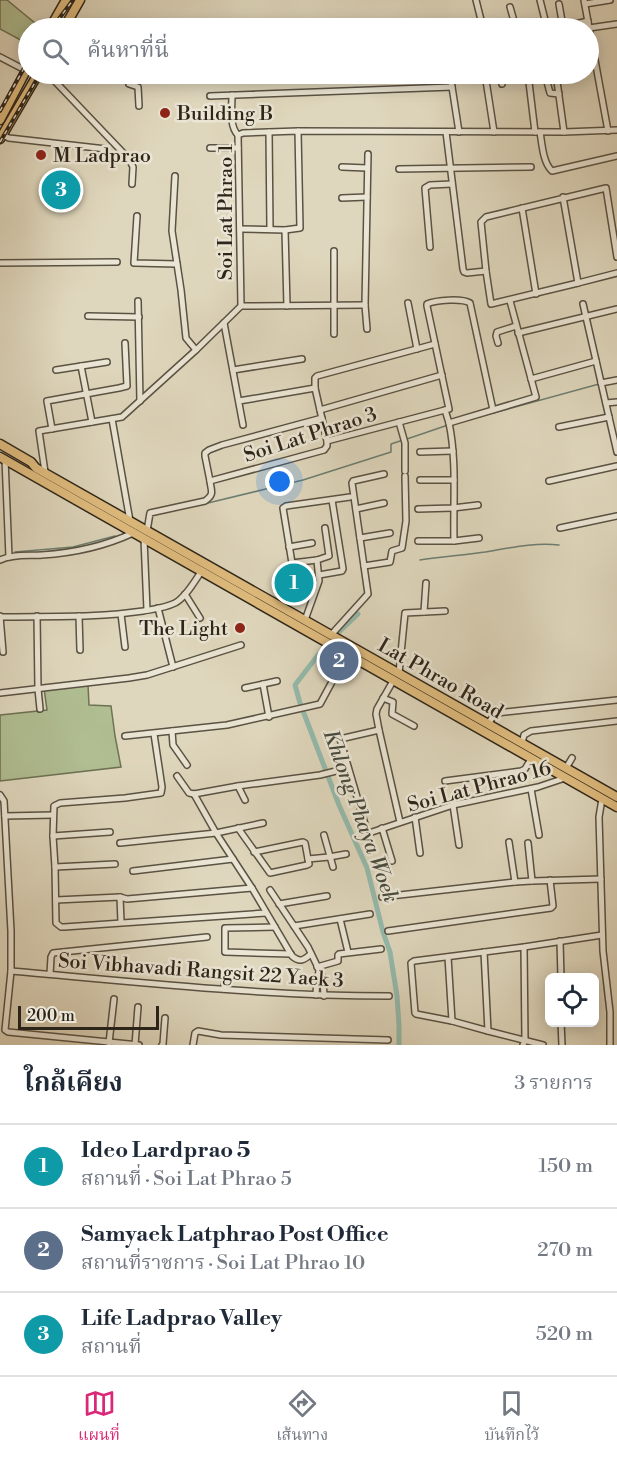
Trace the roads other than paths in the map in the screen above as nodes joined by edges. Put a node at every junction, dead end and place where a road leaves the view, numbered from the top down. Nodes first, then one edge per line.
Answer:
1 (66, 0) edge
2 (80, 0) edge
3 (476, 0) edge
4 (540, 0) edge
5 (610, 0) edge
6 (585, 2) edge
7 (559, 4) dead end
8 (510, 7) dead end
9 (56, 18) edge
10 (70, 18) edge
11 (480, 18) edge
12 (513, 18) edge
13 (544, 18) edge
14 (561, 18) edge
15 (588, 18) edge
16 (599, 24) edge
17 (617, 24) edge
18 (0, 57) edge
19 (18, 65) edge
20 (599, 80) edge
21 (20, 84) edge
22 (32, 84) edge
23 (59, 84) edge
24 (129, 84) edge
25 (452, 84) edge
26 (487, 84) edge
27 (530, 84) edge
28 (548, 84) edge
29 (558, 84) edge
30 (452, 87) junction
31 (559, 94) junction
32 (210, 96) dead end
33 (232, 96) junction
34 (139, 106) dead end
35 (0, 120) edge
36 (617, 130) edge
37 (298, 131) junction
38 (608, 131) junction
39 (269, 132) junction
40 (446, 132) junction
41 (459, 132) junction
42 (494, 132) junction
43 (538, 132) junction
44 (564, 132) junction
45 (238, 135) junction
46 (1, 137) edge
47 (210, 148) dead end
48 (238, 148) junction
49 (106, 149) dead end
50 (368, 154) dead end
51 (617, 156) edge
52 (342, 167) dead end
53 (531, 167) dead end
54 (367, 168) junction
55 (399, 169) dead end
56 (450, 169) junction
57 (175, 176) dead end
58 (132, 184) dead end
59 (452, 184) junction
60 (367, 197) junction
61 (342, 198) dead end
62 (563, 198) junction
63 (522, 208) junction
64 (137, 216) dead end
65 (240, 229) junction
66 (270, 229) junction
67 (285, 230) junction
68 (430, 247) dead end
69 (334, 251) dead end
70 (617, 257) edge
71 (117, 262) dead end
72 (0, 263) edge
73 (177, 264) junction
74 (486, 271) junction
75 (617, 273) edge
76 (578, 283) junction
77 (536, 294) junction
78 (138, 301) dead end
79 (510, 301) junction
80 (408, 303) dead end
81 (583, 304) dead end
82 (365, 305) junction
83 (241, 306) junction
84 (287, 306) junction
85 (334, 306) junction
86 (617, 309) edge
87 (88, 316) dead end
88 (139, 316) junction
89 (586, 316) junction
90 (224, 323) junction
91 (516, 326) junction
92 (367, 329) dead end
93 (518, 333) junction
94 (334, 334) dead end
95 (498, 343) dead end
96 (125, 344) dead end
97 (435, 344) junction
98 (417, 349) junction
99 (196, 350) junction
100 (302, 359) dead end
101 (596, 361) junction
102 (107, 362) dead end
103 (81, 366) junction
104 (56, 370) dead end
105 (233, 370) junction
106 (442, 375) junction
107 (531, 379) junction
108 (617, 381) edge
109 (601, 383) junction
110 (315, 388) junction
111 (86, 394) junction
112 (140, 401) junction
113 (239, 401) junction
114 (617, 402) edge
115 (606, 404) junction
116 (447, 409) junction
117 (320, 410) junction
118 (493, 410) junction
119 (609, 417) junction
120 (322, 418) junction
121 (112, 419) junction
122 (92, 422) junction
123 (399, 422) junction
124 (450, 424) junction
125 (243, 425) dead end
126 (559, 427) dead end
127 (52, 429) junction
128 (327, 441) junction
129 (0, 444) edge
130 (0, 450) edge
131 (453, 451) junction
132 (420, 452) dead end
133 (617, 452) edge
134 (2, 458) edge
135 (617, 466) edge
136 (41, 470) junction
137 (384, 474) dead end
138 (420, 480) dead end
139 (454, 480) junction
140 (210, 481) junction
141 (549, 481) dead end
142 (350, 497) dead end
143 (332, 500) junction
144 (384, 503) dead end
145 (478, 505) dead end
146 (453, 508) junction
147 (356, 509) junction
148 (418, 509) dead end
149 (617, 516) edge
150 (130, 521) junction
151 (325, 528) dead end
152 (560, 528) dead end
153 (134, 533) junction
154 (390, 533) dead end
155 (146, 535) junction
156 (360, 538) junction
157 (479, 538) dead end
158 (418, 541) dead end
159 (454, 541) junction
160 (312, 543) dead end
161 (289, 547) junction
162 (9, 557) junction
163 (0, 560) edge
164 (317, 560) junction
165 (364, 566) junction
166 (201, 572) junction
167 (320, 575) junction
168 (426, 583) dead end
169 (185, 594) junction
170 (158, 608) junction
171 (147, 610) junction
172 (446, 611) dead end
173 (424, 612) junction
174 (121, 614) junction
175 (0, 616) edge
176 (37, 616) junction
177 (79, 616) junction
178 (200, 618) dead end
179 (291, 618) junction
180 (305, 620) junction
181 (314, 631) junction
182 (331, 634) junction
183 (241, 645) dead end
184 (125, 647) dead end
185 (80, 650) dead end
186 (3, 652) dead end
187 (347, 654) junction
188 (173, 667) junction
189 (396, 677) junction
190 (277, 681) dead end
191 (263, 684) junction
192 (245, 688) dead end
193 (38, 689) junction
194 (0, 693) edge
195 (383, 698) junction
196 (617, 700) edge
197 (40, 709) dead end
198 (269, 717) junction
199 (617, 721) edge
200 (488, 724) junction
201 (414, 726) dead end
202 (379, 730) junction
203 (172, 731) junction
204 (154, 734) junction
205 (125, 736) dead end
206 (522, 743) junction
207 (572, 758) dead end
208 (531, 759) junction
209 (187, 765) dead end
210 (348, 768) junction
211 (566, 768) junction
212 (177, 776) dead end
213 (565, 778) junction
214 (445, 781) dead end
215 (238, 786) junction
216 (531, 789) junction
217 (194, 794) junction
218 (0, 795) edge
219 (617, 797) edge
220 (602, 799) junction
221 (245, 800) dead end
222 (453, 805) junction
223 (617, 807) edge
224 (53, 815) junction
225 (5, 816) junction
226 (415, 817) junction
227 (400, 822) junction
228 (263, 823) dead end
229 (238, 828) junction
230 (382, 828) junction
231 (110, 832) dead end
232 (216, 833) junction
233 (324, 835) dead end
234 (539, 835) dead end
235 (53, 836) junction
236 (509, 842) dead end
237 (120, 843) dead end
238 (528, 843) dead end
239 (459, 845) dead end
240 (254, 852) junction
241 (420, 853) dead end
242 (346, 854) dead end
243 (329, 857) junction
244 (233, 859) junction
245 (308, 859) junction
246 (392, 861) dead end
247 (115, 864) dead end
248 (55, 867) junction
249 (333, 867) dead end
250 (133, 871) dead end
251 (601, 879) junction
252 (550, 880) junction
253 (532, 881) junction
254 (515, 882) junction
255 (252, 888) junction
256 (270, 890) dead end
257 (327, 896) dead end
258 (120, 897) junction
259 (382, 897) dead end
260 (56, 900) junction
261 (279, 904) junction
262 (266, 913) junction
263 (370, 914) dead end
264 (340, 919) junction
265 (121, 922) junction
266 (294, 926) junction
267 (275, 927) junction
268 (388, 931) dead end
269 (602, 935) junction
270 (207, 938) dead end
271 (561, 942) junction
272 (524, 947) junction
273 (381, 949) dead end
274 (348, 952) junction
275 (484, 952) junction
276 (291, 954) junction
277 (311, 954) junction
278 (448, 957) junction
279 (318, 970) junction
280 (11, 971) junction
281 (561, 973) edge
282 (50, 974) junction
283 (225, 976) dead end
284 (224, 989) junction
285 (316, 996) junction
286 (324, 996) junction
287 (389, 996) dead end
288 (114, 999) dead end
289 (138, 1006) dead end
290 (165, 1018) dead end
291 (452, 1021) junction
292 (561, 1027) edge
293 (488, 1031) junction
294 (325, 1038) junction
295 (388, 1040) dead end
296 (110, 1042) junction
297 (524, 1043) edge
298 (126, 1045) edge
299 (137, 1045) edge
300 (162, 1045) edge
301 (193, 1045) edge
302 (328, 1045) edge
303 (543, 1045) edge
304 (561, 1045) edge
305 (610, 1045) edge

1 - 9 main road
2 - 10 main road
3 - 11 street
4 - 13 street
5 - 6 street
6 - 15 street
7 - 14 street
8 - 12 street
16 - 17 street
18 - 19 street
20 - 38 street
21 - 35 main road
22 - 46 main road
23 - 58 street
24 - 34 street
25 - 30 street
26 - 42 street
27 - 43 street
28 - 31 street
29 - 31 street
30 - 33 street
30 - 41 street
31 - 44 street
32 - 33 street
33 - 45 street
36 - 38 street, Soi Lat Phrao 1
37 - 39 street, Soi Lat Phrao 1
37 - 40 street, Soi Lat Phrao 1
37 - 67 street
38 - 44 street, Soi Lat Phrao 1
39 - 45 street, Soi Lat Phrao 1
39 - 66 street
40 - 41 street, Soi Lat Phrao 1
40 - 56 street
41 - 42 street, Soi Lat Phrao 1
42 - 43 street, Soi Lat Phrao 1
43 - 44 street, Soi Lat Phrao 1
43 - 51 street
45 - 48 street, Soi Lat Phrao 1
46 - 49 street
47 - 48 street
48 - 65 street, Soi Lat Phrao 1
50 - 54 street
52 - 54 street
53 - 56 street
54 - 60 street
55 - 56 street
56 - 59 street
57 - 73 street
59 - 68 street
59 - 74 street
60 - 61 street
60 - 82 street
62 - 63 street
62 - 70 street
62 - 76 street
63 - 74 street
63 - 77 street
64 - 73 street
65 - 66 street
65 - 83 street, Soi Lat Phrao 1
66 - 67 street
67 - 84 street
69 - 85 street
71 - 72 street
73 - 99 street
74 - 79 street
75 - 76 street
76 - 77 street
77 - 79 street
78 - 88 street
79 - 91 street
80 - 98 street
81 - 89 street
82 - 85 street
82 - 92 street
83 - 84 street
83 - 90 street, Soi Lat Phrao 1
84 - 85 street
85 - 94 street
86 - 89 street
87 - 88 street
88 - 112 street
89 - 93 street
89 - 101 street
90 - 99 street, Soi Lat Phrao 1
90 - 105 street
91 - 93 street
91 - 95 street
93 - 107 street
96 - 111 street
97 - 98 street
97 - 106 street
97 - 118 street
98 - 110 street
99 - 112 street, Soi Lat Phrao 1
100 - 105 street
101 - 107 street
101 - 109 street
102 - 103 street
103 - 104 street
103 - 111 street
105 - 113 street
106 - 116 street
106 - 117 street
107 - 118 street
108 - 109 street
109 - 115 street
110 - 113 street
110 - 117 street
111 - 122 street
111 - 127 street
112 - 121 street, Soi Lat Phrao 1
113 - 125 street
114 - 115 street
115 - 119 street
116 - 123 street, Soi Lat Phrao 3
116 - 124 street
117 - 120 street
118 - 124 street
119 - 126 street
119 - 133 street
120 - 128 street
120 - 140 street
121 - 122 street, Soi Lat Phrao 1
121 - 150 street
122 - 127 street, Soi Lat Phrao 1
123 - 128 street, Soi Lat Phrao 3
123 - 165 street
124 - 131 street
127 - 136 street
128 - 140 street, Soi Lat Phrao 3
129 - 136 main road, Lat Phrao Road
130 - 136 main road
131 - 132 street
131 - 139 street
134 - 153 main road, Lat Phrao Road
134 - 162 street
135 - 141 street
136 - 150 main road, Lat Phrao Road
137 - 147 street
138 - 139 street
139 - 146 street
140 - 155 street
142 - 143 street
143 - 161 street
143 - 167 street
144 - 147 street
145 - 146 street
146 - 148 street
146 - 159 street
147 - 156 street
149 - 152 street
150 - 155 main road, Lat Phrao Road
151 - 164 street
153 - 155 main road, Lat Phrao Road
153 - 162 street
154 - 156 street
155 - 166 main road, Lat Phrao Road
155 - 171 street
155 - 179 main road, Lat Phrao Road
156 - 165 street
157 - 159 street
158 - 159 street
160 - 161 street
161 - 164 street
162 - 163 street
164 - 167 street
165 - 182 street
166 - 169 street
166 - 179 main road, Lat Phrao Road
167 - 180 street
168 - 173 street
169 - 170 street
169 - 178 street
170 - 171 street
170 - 188 street
171 - 174 street
172 - 173 street
173 - 189 street
174 - 177 street
174 - 184 street
175 - 176 street
175 - 186 street
176 - 177 street
176 - 193 street
177 - 185 street
179 - 180 main road, Lat Phrao Road
179 - 181 main road, Lat Phrao Road
180 - 181 main road, Lat Phrao Road
181 - 182 main road, Lat Phrao Road
181 - 187 main road, Lat Phrao Road
182 - 189 main road, Lat Phrao Road
183 - 188 street
187 - 189 main road, Lat Phrao Road
187 - 198 street
188 - 193 street
189 - 195 street
189 - 200 main road, Lat Phrao Road
189 - 208 main road, Lat Phrao Road
190 - 191 street
191 - 192 street
191 - 198 street
193 - 194 street
193 - 197 street
195 - 201 street
195 - 202 street
196 - 200 street
198 - 203 street
199 - 206 street
200 - 206 main road, Lat Phrao Road
202 - 210 street
202 - 227 street
203 - 204 street
203 - 209 street
204 - 205 street
204 - 224 street
206 - 211 main road, Lat Phrao Road
207 - 211 street
208 - 213 main road, Lat Phrao Road
208 - 214 street
210 - 215 street
210 - 230 street
211 - 219 main road, Lat Phrao Road
212 - 217 street
213 - 216 street, Soi Lat Phrao 16
213 - 220 main road, Lat Phrao Road
215 - 217 street
215 - 221 street
216 - 222 street, Soi Lat Phrao 16
216 - 234 street
217 - 232 street
218 - 225 street
220 - 223 main road, Lat Phrao Road
220 - 251 street
222 - 226 street, Soi Lat Phrao 16
222 - 239 street
224 - 225 street
224 - 235 street
225 - 280 street
226 - 227 street, Soi Lat Phrao 16
226 - 241 street
227 - 230 street, Soi Lat Phrao 16
228 - 229 street
229 - 232 street
229 - 240 street
230 - 246 street
231 - 235 street
232 - 237 street
232 - 244 street
233 - 243 street
235 - 248 street
236 - 254 street
238 - 253 street
240 - 245 street
240 - 245 street
242 - 243 street
243 - 245 street
243 - 249 street
244 - 250 street
244 - 255 street
247 - 248 street
248 - 260 street
251 - 252 street
251 - 269 street
252 - 253 street
252 - 268 street
253 - 254 street
254 - 259 street
255 - 258 street
255 - 262 street
256 - 261 street
257 - 261 street
258 - 260 street
258 - 265 street
260 - 265 street
261 - 266 street
262 - 265 street
262 - 267 street
263 - 264 street
264 - 266 street
264 - 274 street
266 - 277 street
267 - 276 street
267 - 276 street
269 - 271 street
269 - 305 street
270 - 282 street
271 - 272 street
271 - 281 street
272 - 275 street
272 - 297 street
273 - 274 street
274 - 279 street
275 - 278 street
275 - 293 street
276 - 277 street
277 - 279 street
278 - 291 street
278 - 291 street
279 - 285 street
279 - 286 street
280 - 282 street, Soi Vibhavadi Rangsit 22 Yaek 3
280 - 296 street
282 - 284 street, Soi Vibhavadi Rangsit 22 Yaek 3
283 - 284 street
284 - 285 street, Soi Vibhavadi Rangsit 22 Yaek 3
285 - 286 street, Soi Vibhavadi Rangsit 22 Yaek 3
286 - 287 street, Soi Vibhavadi Rangsit 22 Yaek 3
288 - 296 street
289 - 299 street
290 - 300 street
291 - 293 street
292 - 304 street
293 - 297 street
294 - 295 street
294 - 301 street
294 - 302 street
296 - 298 street
297 - 303 street
298 - 299 street

